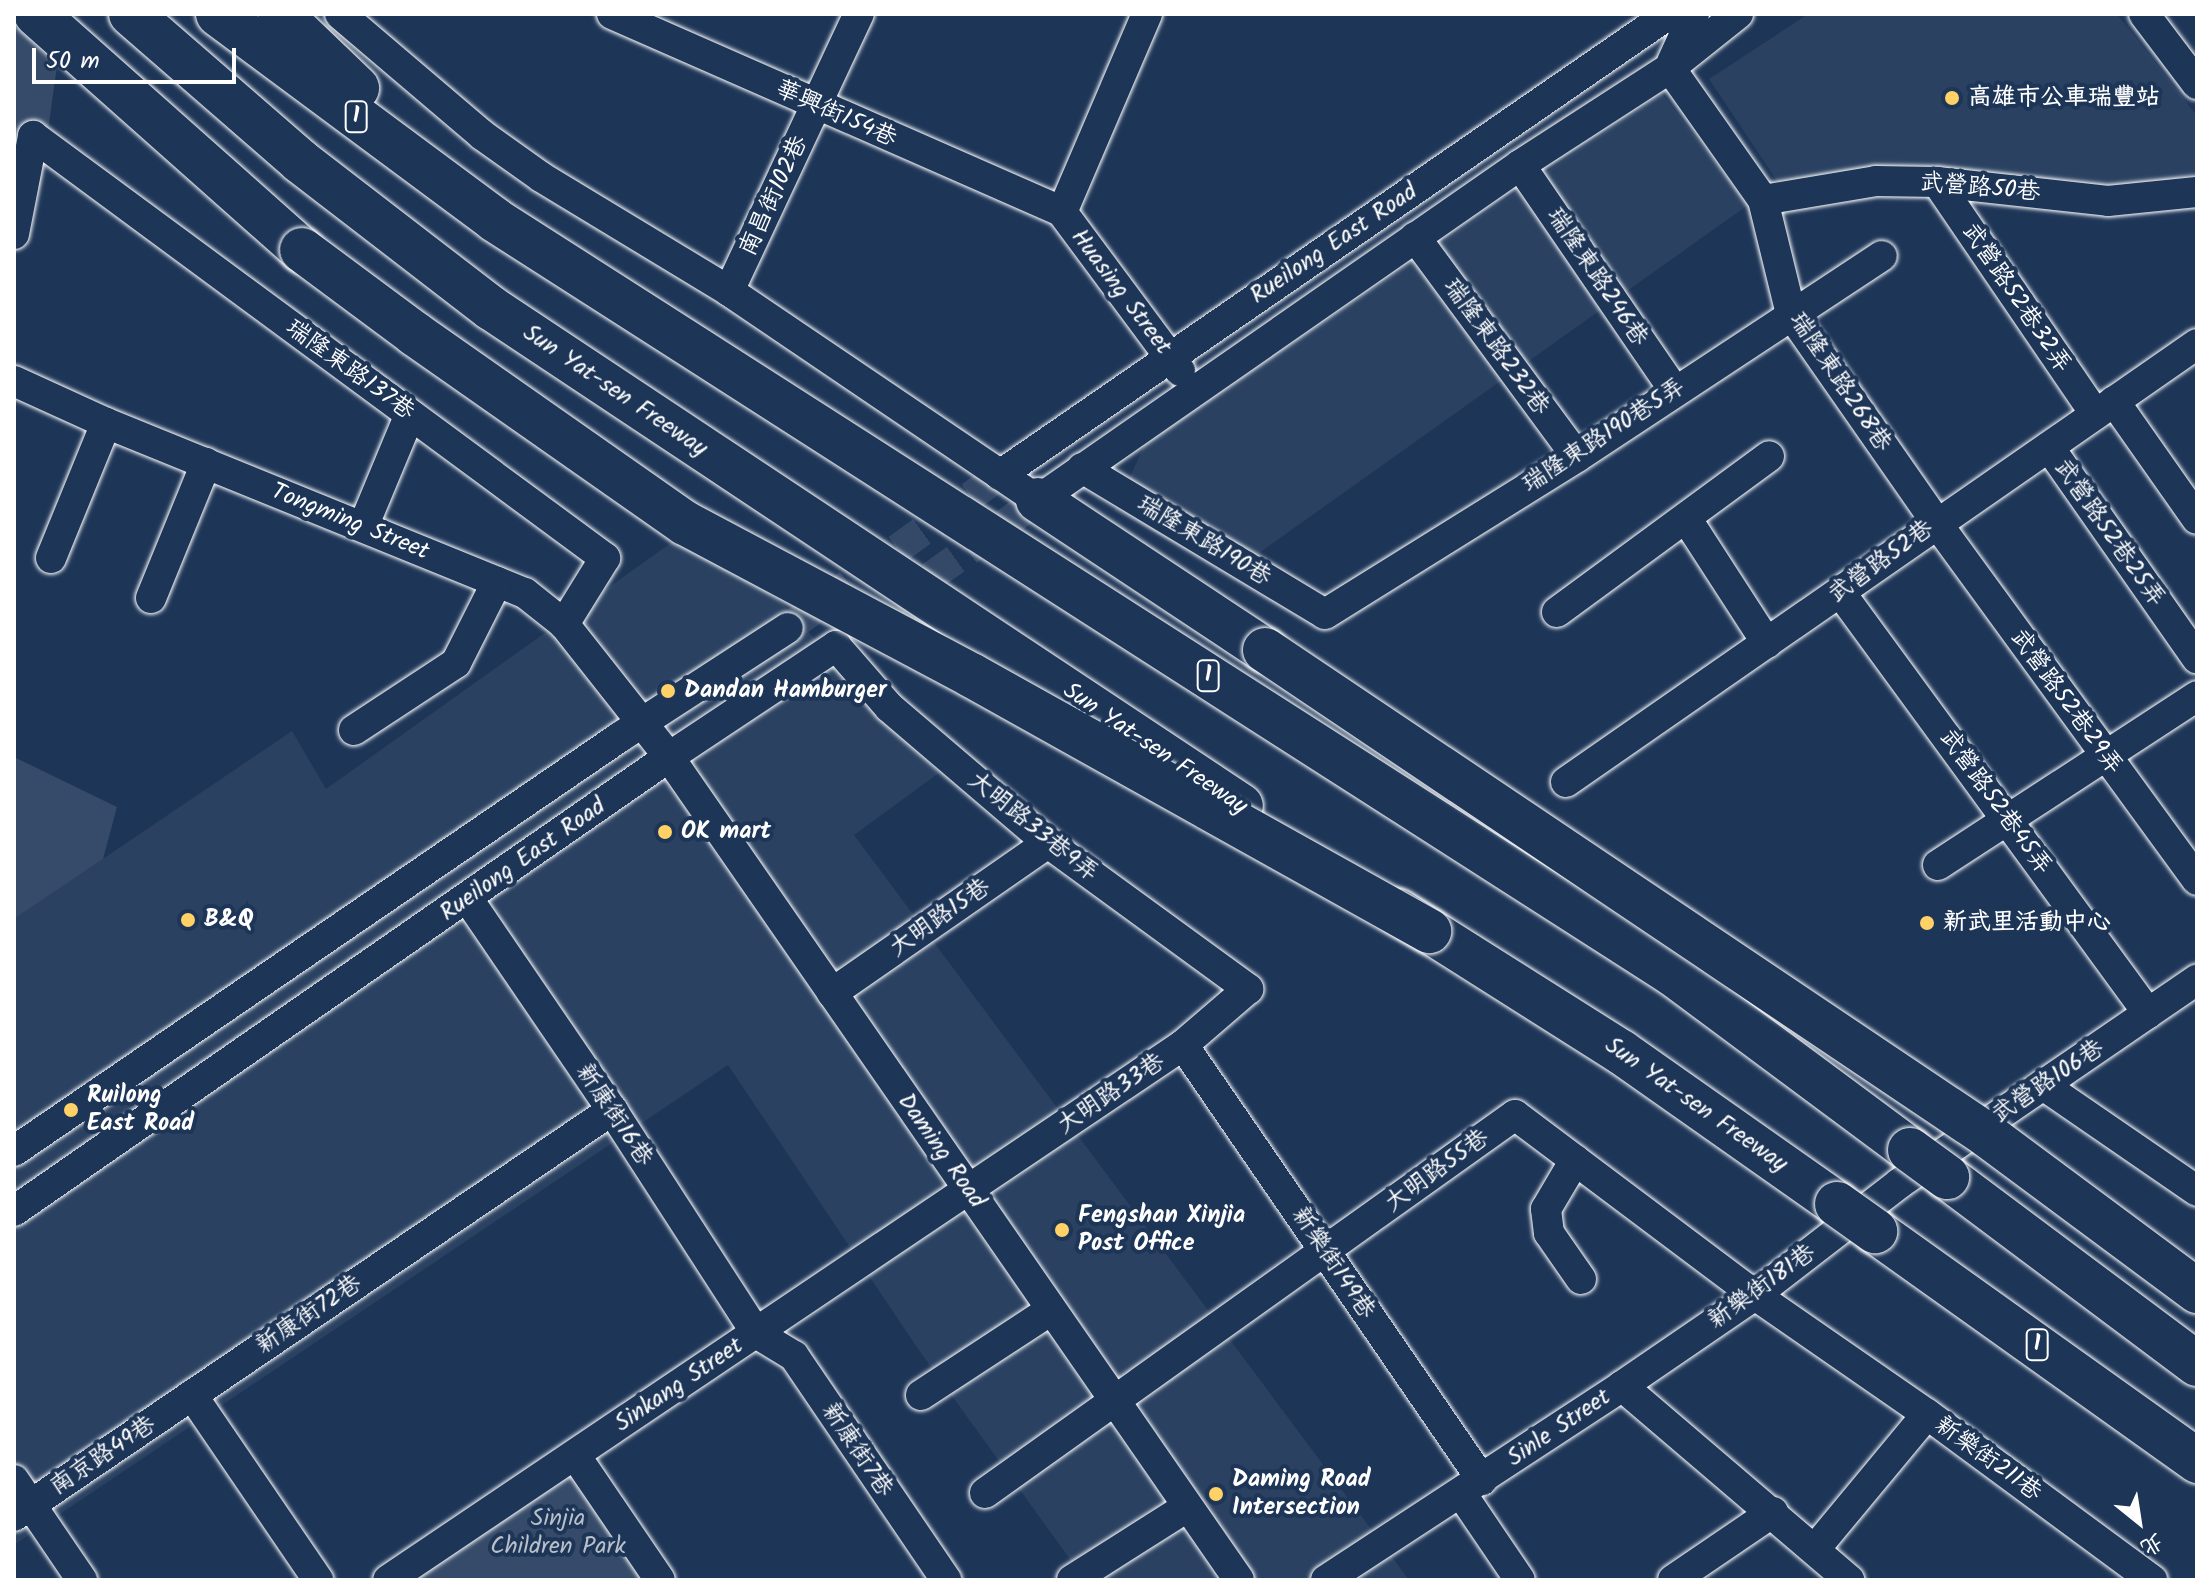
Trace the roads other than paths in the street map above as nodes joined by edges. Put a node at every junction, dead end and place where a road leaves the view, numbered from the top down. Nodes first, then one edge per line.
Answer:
1 (36, 14) edge
2 (131, 14) edge
3 (218, 14) edge
4 (280, 14) edge
5 (340, 14) edge
6 (612, 14) edge
7 (859, 14) edge
8 (1147, 14) edge
9 (1669, 14) edge
10 (1694, 14) edge
11 (2144, 14) edge
12 (1731, 16) edge
13 (1646, 23) edge
14 (1670, 68) junction
15 (2197, 84) edge
16 (816, 106) junction
17 (1520, 165) junction
18 (1937, 182) junction
19 (2197, 192) edge
20 (1763, 200) junction
21 (1062, 212) junction
22 (495, 220) junction
23 (14, 234) edge
24 (1415, 237) junction
25 (1882, 256) dead end
26 (729, 291) junction
27 (1791, 314) junction
28 (2197, 344) edge
29 (1170, 356) junction
30 (14, 381) edge
31 (1674, 390) junction
32 (1193, 392) junction
33 (2105, 407) junction
34 (410, 414) junction
35 (106, 423) junction
36 (2049, 447) junction
37 (1769, 456) dead end
38 (1577, 457) junction
39 (206, 463) junction
40 (1082, 468) junction
41 (1000, 475) junction
42 (1038, 500) junction
43 (1686, 518) junction
44 (2197, 519) edge
45 (1936, 522) junction
46 (363, 527) junction
47 (51, 558) dead end
48 (497, 582) junction
49 (1840, 592) junction
50 (151, 598) dead end
51 (1557, 612) dead end
52 (1325, 614) joint
53 (564, 624) junction
54 (788, 628) tunnel mouth
55 (1767, 643) junction
56 (836, 646) joint
57 (2197, 658) edge
58 (2197, 696) edge
59 (642, 723) junction
60 (354, 730) dead end
61 (2105, 756) junction
62 (669, 757) junction
63 (1566, 782) dead end
64 (2008, 819) junction
65 (1048, 843) junction
66 (1938, 865) dead end
67 (2197, 880) edge
68 (468, 899) junction
69 (1429, 931) junction
70 (2197, 980) edge
71 (1248, 989) joint
72 (832, 993) junction
73 (2148, 1013) junction
74 (184, 1036) junction
75 (1183, 1045) junction
76 (211, 1076) junction
77 (2043, 1085) junction
78 (612, 1110) junction
79 (14, 1151) edge
80 (1575, 1160) junction
81 (1905, 1167) junction
82 (969, 1191) junction
83 (2197, 1191) edge
84 (14, 1211) edge
85 (1326, 1252) junction
86 (1581, 1279) dead end
87 (2197, 1291) edge
88 (1755, 1295) junction
89 (1051, 1310) junction
90 (756, 1333) junction
91 (2197, 1364) edge
92 (1622, 1386) junction
93 (192, 1395) junction
94 (921, 1395) dead end
95 (1113, 1400) junction
96 (1927, 1414) junction
97 (575, 1455) junction
98 (2197, 1461) edge
99 (1472, 1486) junction
100 (985, 1493) dead end
101 (19, 1500) edge
102 (1187, 1507) junction
103 (1773, 1512) junction
104 (1815, 1549) junction
105 (82, 1580) edge
106 (318, 1580) edge
107 (388, 1580) edge
108 (660, 1580) edge
109 (946, 1580) edge
110 (1072, 1580) edge
111 (1239, 1580) edge
112 (1326, 1580) edge
113 (1520, 1580) edge
114 (1673, 1580) edge
115 (1849, 1580) edge
116 (2152, 1580) edge

1 - 69 highway, bridge
2 - 69 highway, Sun Yat-sen Freeway / 1
3 - 22 highway, 1
4 - 22 highway
5 - 26 street
6 - 16 street, 華興街154巷
7 - 16 street, 南昌街102巷
8 - 21 street, Huasing Street
9 - 13 street, Rueilong East Road
10 - 14 street
11 - 15 street
12 - 14 street, Rueilong East Road
13 - 29 street, Rueilong East Road
14 - 17 street, Rueilong East Road
14 - 20 street, 瑞隆東路268巷
16 - 21 street, 華興街154巷
16 - 26 street, 南昌街102巷
17 - 24 street, Rueilong East Road
17 - 31 street, 瑞隆東路246巷
18 - 19 street, 武營路50巷
18 - 20 street, 武營路50巷
18 - 33 street, 武營路52巷32弄
20 - 27 street, 瑞隆東路268巷
21 - 29 street, Huasing Street
22 - 81 highway, 1
23 - 34 street, 瑞隆東路137巷
24 - 32 street, Rueilong East Road
24 - 38 street, 瑞隆東路232巷
25 - 27 street, 瑞隆東路190巷5弄
26 - 41 street
27 - 31 street, 瑞隆東路190巷5弄
27 - 45 street, 瑞隆東路268巷
28 - 33 street, 武營路52巷
29 - 32 street, Huasing Street
29 - 41 street, Rueilong East Road
30 - 35 street, Tongming Street
31 - 38 street, 瑞隆東路190巷5弄
32 - 40 street, Rueilong East Road
33 - 36 street, 武營路52巷
33 - 44 street, 武營路52巷32弄
34 - 46 street
34 - 53 street, 瑞隆東路137巷
35 - 39 street, Tongming Street
35 - 47 street
36 - 45 street, 武營路52巷
36 - 57 street, 武營路52巷25弄
37 - 43 street
38 - 52 street, 瑞隆東路190巷5弄
39 - 46 street, Tongming Street
39 - 50 street
40 - 42 street, Rueilong East Road
40 - 52 street, 瑞隆東路190巷
41 - 42 street
42 - 87 highway, bridge
43 - 51 street
43 - 55 street
45 - 49 street, 武營路52巷
45 - 61 street, 武營路52巷29弄
46 - 48 street, Tongming Street
48 - 53 street, Tongming Street
48 - 60 street
49 - 55 street, 武營路52巷
49 - 64 street, 武營路52巷45弄
53 - 59 street, Tongming Street
54 - 59 street, Rueilong East Road
55 - 63 street, 武營路52巷
56 - 62 street, Rueilong East Road
56 - 65 street, 大明路33巷9弄
58 - 61 street
59 - 62 street, Daming Road
59 - 74 street, Rueilong East Road
61 - 64 street
61 - 67 street, 武營路52巷29弄
62 - 68 street, Rueilong East Road
62 - 72 street, Daming Road
64 - 66 street
64 - 73 street, 武營路52巷45弄
65 - 71 street, 大明路33巷9弄
65 - 72 street, 大明路15巷
68 - 76 street, Rueilong East Road
68 - 78 street, 新康街16巷
69 - 98 highway, Sun Yat-sen Freeway / 1, bridge
70 - 73 street, 武營路106巷
71 - 75 street, 大明路33巷
72 - 82 street, Daming Road
73 - 77 street, 武營路106巷
74 - 76 street
74 - 79 street, Rueilong East Road
75 - 82 street, 大明路33巷
75 - 85 street, 新樂街149巷
76 - 84 street, Rueilong East Road
77 - 81 street, 武營路106巷
77 - 83 street
78 - 90 street, 新康街16巷
78 - 93 street, 新康街72巷
80 - 85 street, 大明路55巷
80 - 86 street
80 - 88 street, 大明路55巷
81 - 88 street, 新樂街181巷
81 - 91 highway, 1, bridge
82 - 89 street, Daming Road
82 - 90 street, Sinkang Street
85 - 95 street, 大明路55巷
85 - 99 street, 新樂街149巷
88 - 92 street, 新樂街181巷
88 - 96 street, 大明路55巷
89 - 94 street
89 - 95 street, Daming Road
90 - 97 street, Sinkang Street
90 - 109 street, 新康街7巷
92 - 99 street, Sinle Street
92 - 103 street, Sinle Street
93 - 101 street, 南京路49巷
93 - 106 street
95 - 100 street, 大明路55巷
95 - 102 street, Daming Road
96 - 104 street, 新樂街211巷
96 - 116 street, 新樂街211巷
97 - 107 street, Sinkang Street
97 - 108 street
99 - 112 street, Sinle Street
99 - 113 street, 新樂街149巷
101 - 105 street
102 - 110 street
102 - 111 street, Daming Road
103 - 104 street, Sinle Street
103 - 114 street
104 - 115 street, Sinle Street

